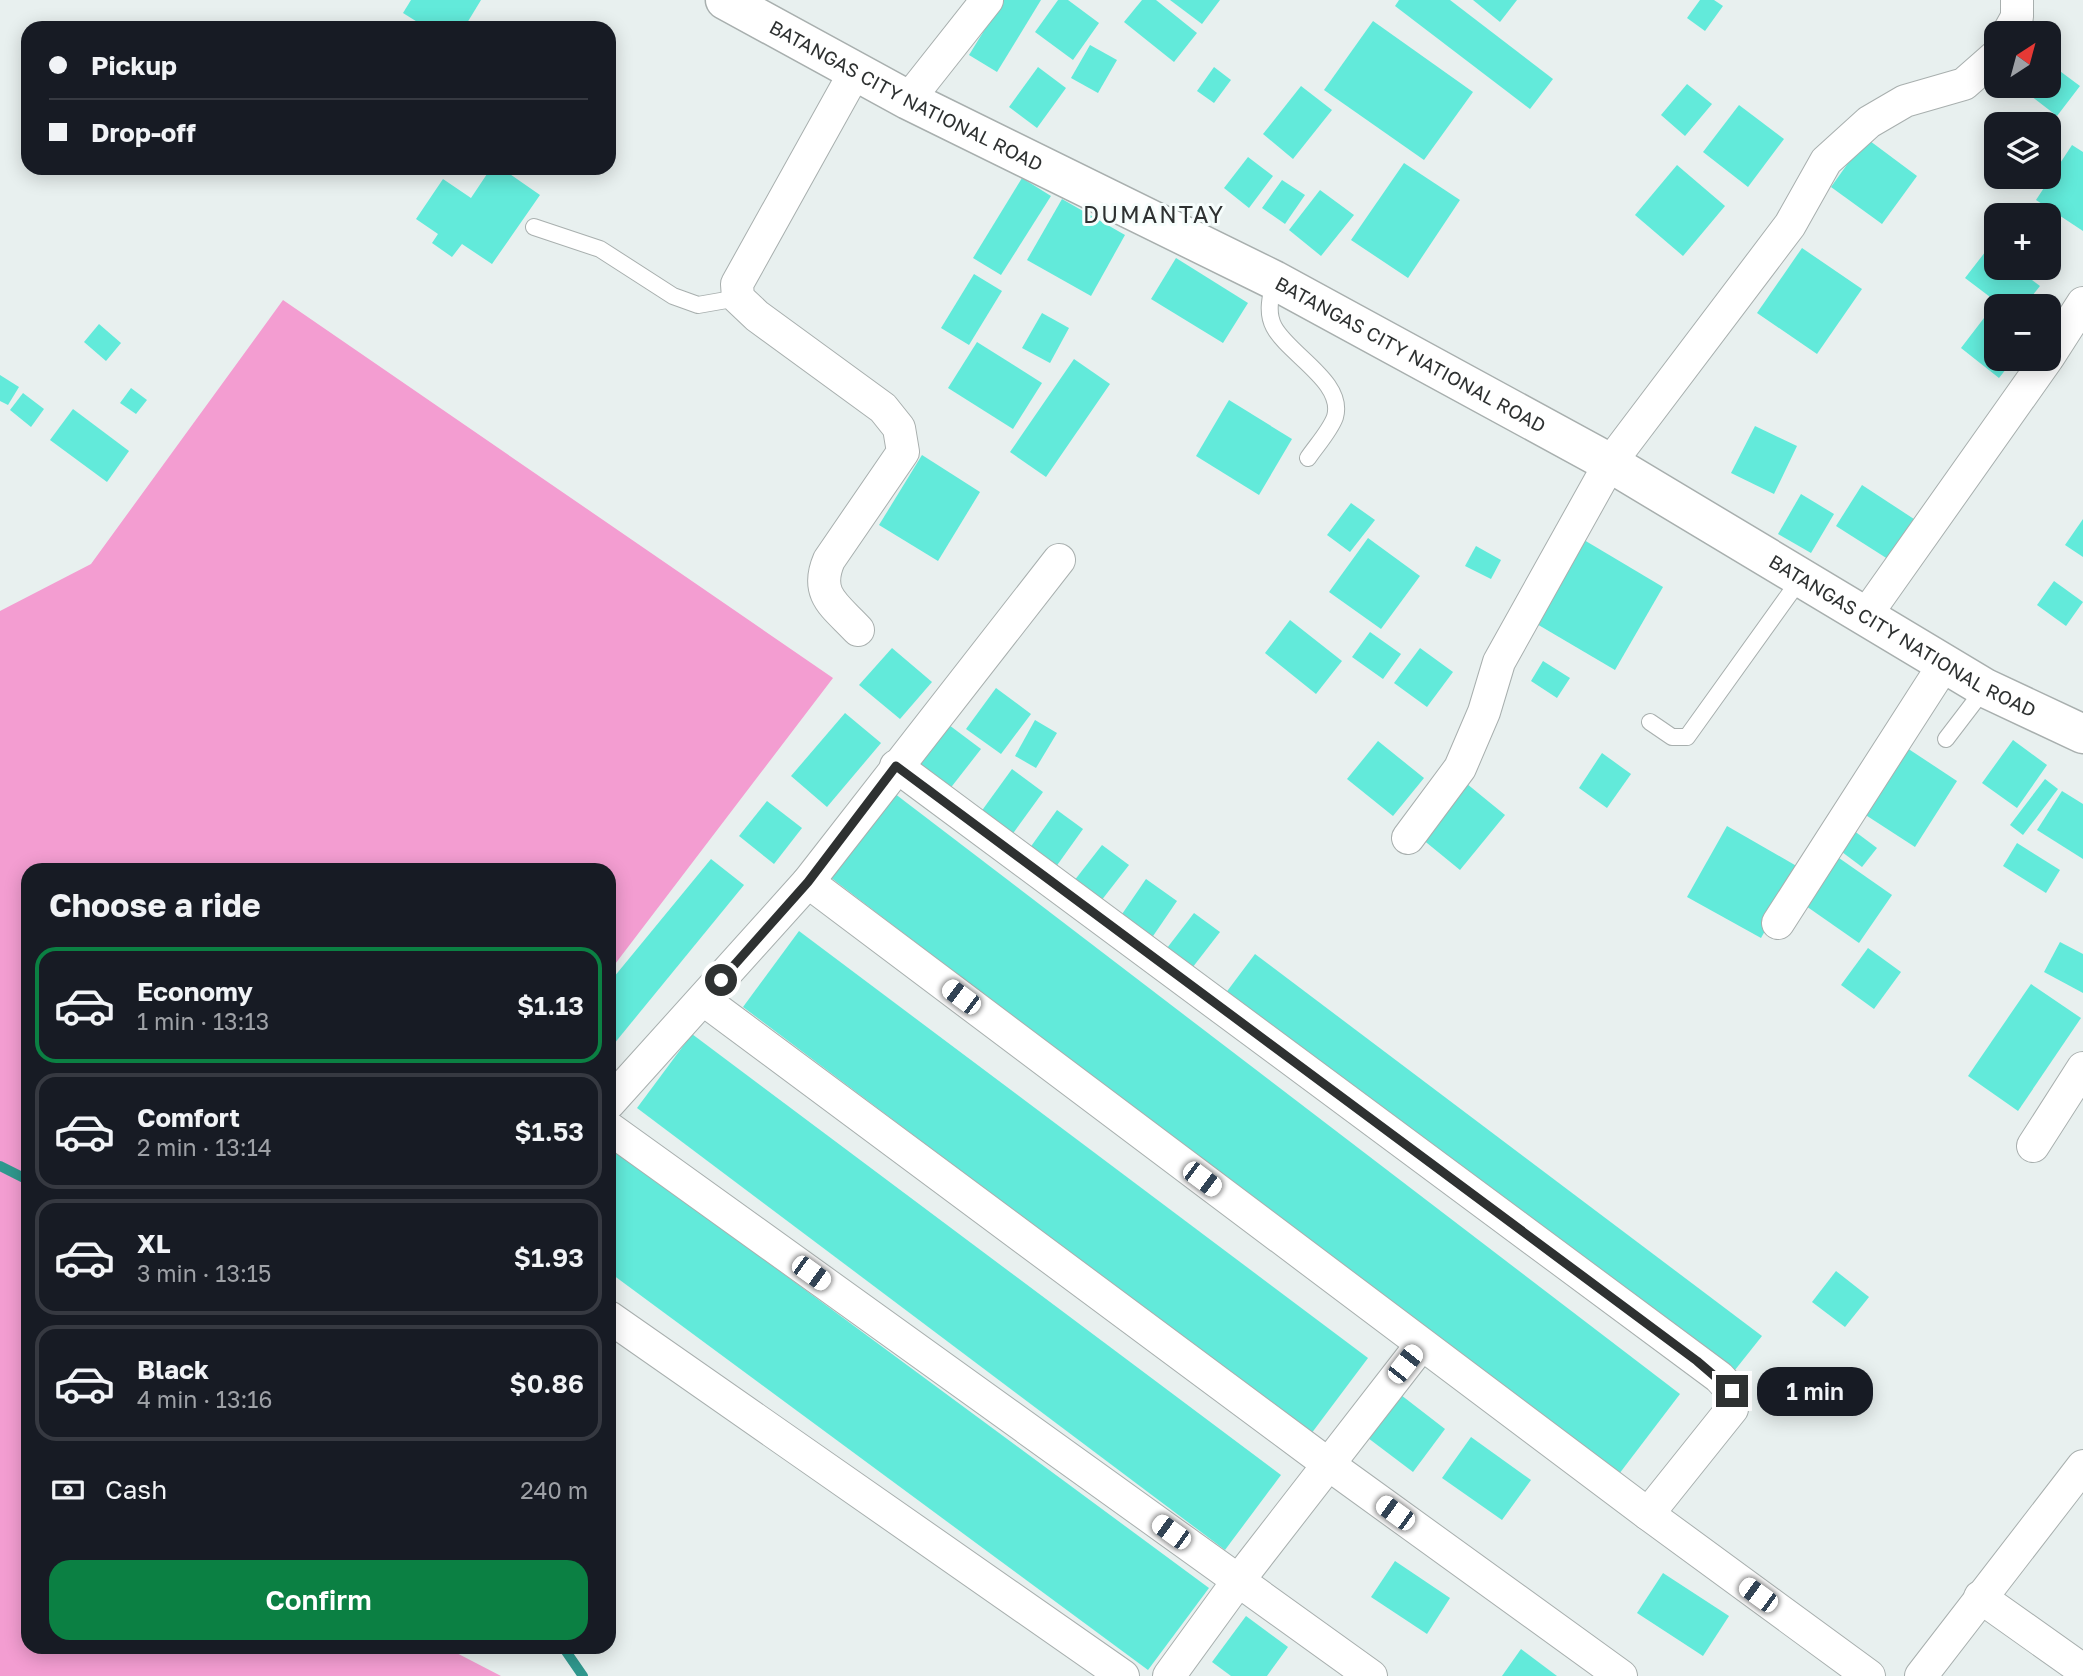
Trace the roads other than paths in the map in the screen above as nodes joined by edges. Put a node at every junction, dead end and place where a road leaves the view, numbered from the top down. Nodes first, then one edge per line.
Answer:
1 (725, 0) edge
2 (987, 0) edge
3 (2017, 0) edge
4 (2015, 21) edge
5 (1984, 66) edge
6 (855, 72) junction
7 (908, 100) junction
8 (534, 227) dead end
9 (1274, 280) junction
10 (738, 298) junction
11 (2083, 303) edge
12 (2061, 337) edge
13 (2038, 371) edge
14 (1308, 458) dead end
15 (1610, 463) junction
16 (1059, 560) dead end
17 (1801, 578) junction
18 (1866, 615) junction
19 (858, 630) dead end
20 (1945, 663) junction
21 (1985, 688) junction
22 (1650, 722) dead end
23 (2083, 734) edge
24 (1947, 739) dead end
25 (896, 766) junction
26 (1408, 838) dead end
27 (808, 882) junction
28 (1778, 923) dead end
29 (704, 1000) junction
30 (2083, 1068) edge
31 (616, 1095) edge
32 (616, 1133) edge
33 (2033, 1146) dead end
34 (616, 1322) edge
35 (1421, 1345) junction
36 (1328, 1464) junction
37 (2083, 1466) edge
38 (1647, 1514) junction
39 (1238, 1581) junction
40 (1980, 1597) junction
41 (2083, 1670) edge
42 (1123, 1676) edge
43 (1169, 1676) edge
44 (1371, 1676) edge
45 (1621, 1676) edge
46 (1869, 1676) edge
47 (1921, 1676) edge

1 - 6 street, BATANGAS CITY NATIONAL ROAD
2 - 7 street
3 - 4 street
5 - 15 street
6 - 7 street, BATANGAS CITY NATIONAL ROAD
6 - 10 street
7 - 9 street, BATANGAS CITY NATIONAL ROAD
8 - 10 lane
9 - 14 lane
9 - 15 street, BATANGAS CITY NATIONAL ROAD
10 - 19 street
11 - 12 street
13 - 18 street
15 - 17 street, BATANGAS CITY NATIONAL ROAD
15 - 26 street
16 - 25 street
17 - 18 street, BATANGAS CITY NATIONAL ROAD
17 - 22 lane
18 - 20 street, BATANGAS CITY NATIONAL ROAD
20 - 21 street, BATANGAS CITY NATIONAL ROAD
20 - 28 street
21 - 23 street, BATANGAS CITY NATIONAL ROAD
21 - 24 lane
25 - 27 street
25 - 38 street
27 - 29 street
27 - 35 street
29 - 31 street
29 - 36 street
30 - 33 street
32 - 39 street
34 - 42 street
35 - 36 street
35 - 38 street
36 - 39 street
36 - 45 street
37 - 40 street
38 - 46 street
39 - 43 street
39 - 44 street
40 - 41 street
40 - 47 street

